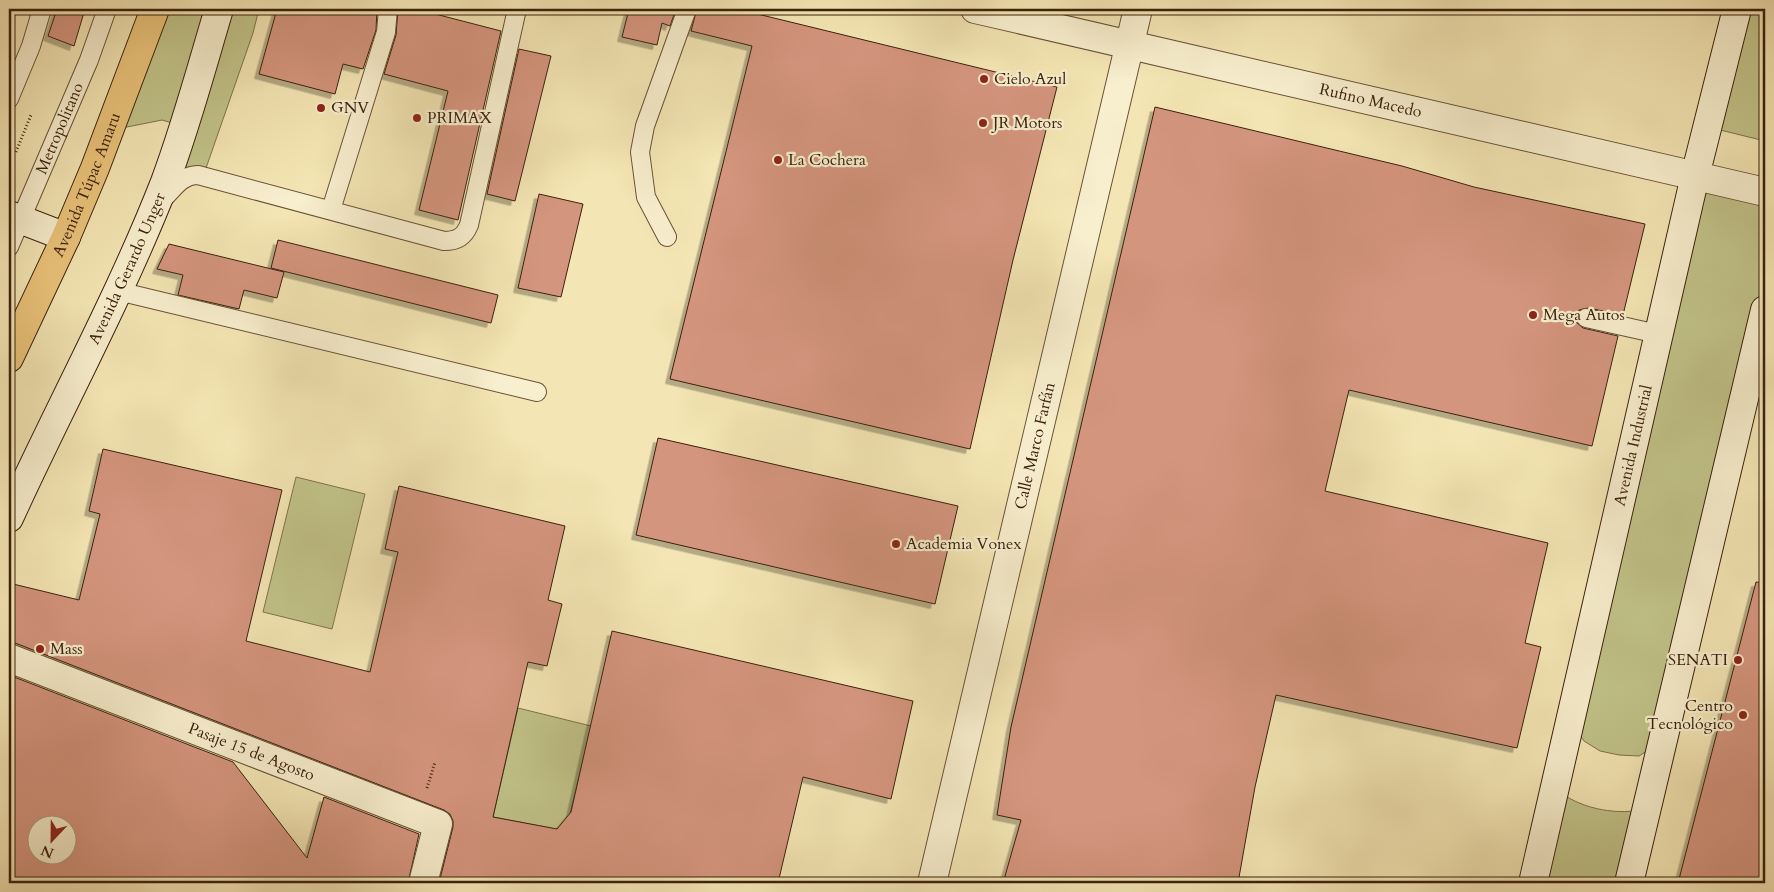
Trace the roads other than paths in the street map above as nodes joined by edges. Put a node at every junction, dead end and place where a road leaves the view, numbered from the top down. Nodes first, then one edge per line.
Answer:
1 (42, 9) edge
2 (107, 9) edge
3 (154, 9) edge
4 (219, 9) edge
5 (388, 9) edge
6 (517, 9) edge
7 (687, 9) edge
8 (976, 9) edge
9 (1138, 9) edge
10 (1737, 9) edge
11 (1130, 44) junction
12 (9, 99) edge
13 (1695, 176) junction
14 (1765, 192) edge
15 (331, 210) junction
16 (152, 212) junction
17 (15, 217) edge
18 (66, 237) junction
19 (667, 237) dead end
20 (9, 247) edge
21 (118, 291) junction
22 (1765, 310) edge
23 (1586, 318) dead end
24 (1658, 334) junction
25 (9, 358) edge
26 (537, 392) dead end
27 (9, 518) edge
28 (9, 658) edge
29 (423, 883) edge
30 (932, 883) edge
31 (1533, 883) edge
32 (1629, 883) edge

1 - 12 lane
2 - 17 lane, Metropolitano
3 - 18 main road, Avenida Túpac Amaru
4 - 16 street, Avenida Gerardo Unger
5 - 15 lane
6 - 15 lane
7 - 19 lane
8 - 11 street, Rufino Macedo
9 - 11 street, Calle Marco Farfán
10 - 13 street, Avenida Industrial
11 - 13 street, Rufino Macedo
11 - 30 street, Calle Marco Farfán
13 - 14 street, Rufino Macedo
13 - 24 street, Avenida Industrial
15 - 16 lane
16 - 21 street, Avenida Gerardo Unger
17 - 18 street
17 - 20 lane, Metropolitano
18 - 25 main road, Avenida Túpac Amaru
21 - 26 lane
21 - 27 street, Avenida Gerardo Unger
22 - 32 street
23 - 24 lane
24 - 31 street, Avenida Industrial
28 - 29 street, Pasaje 15 de Agosto

